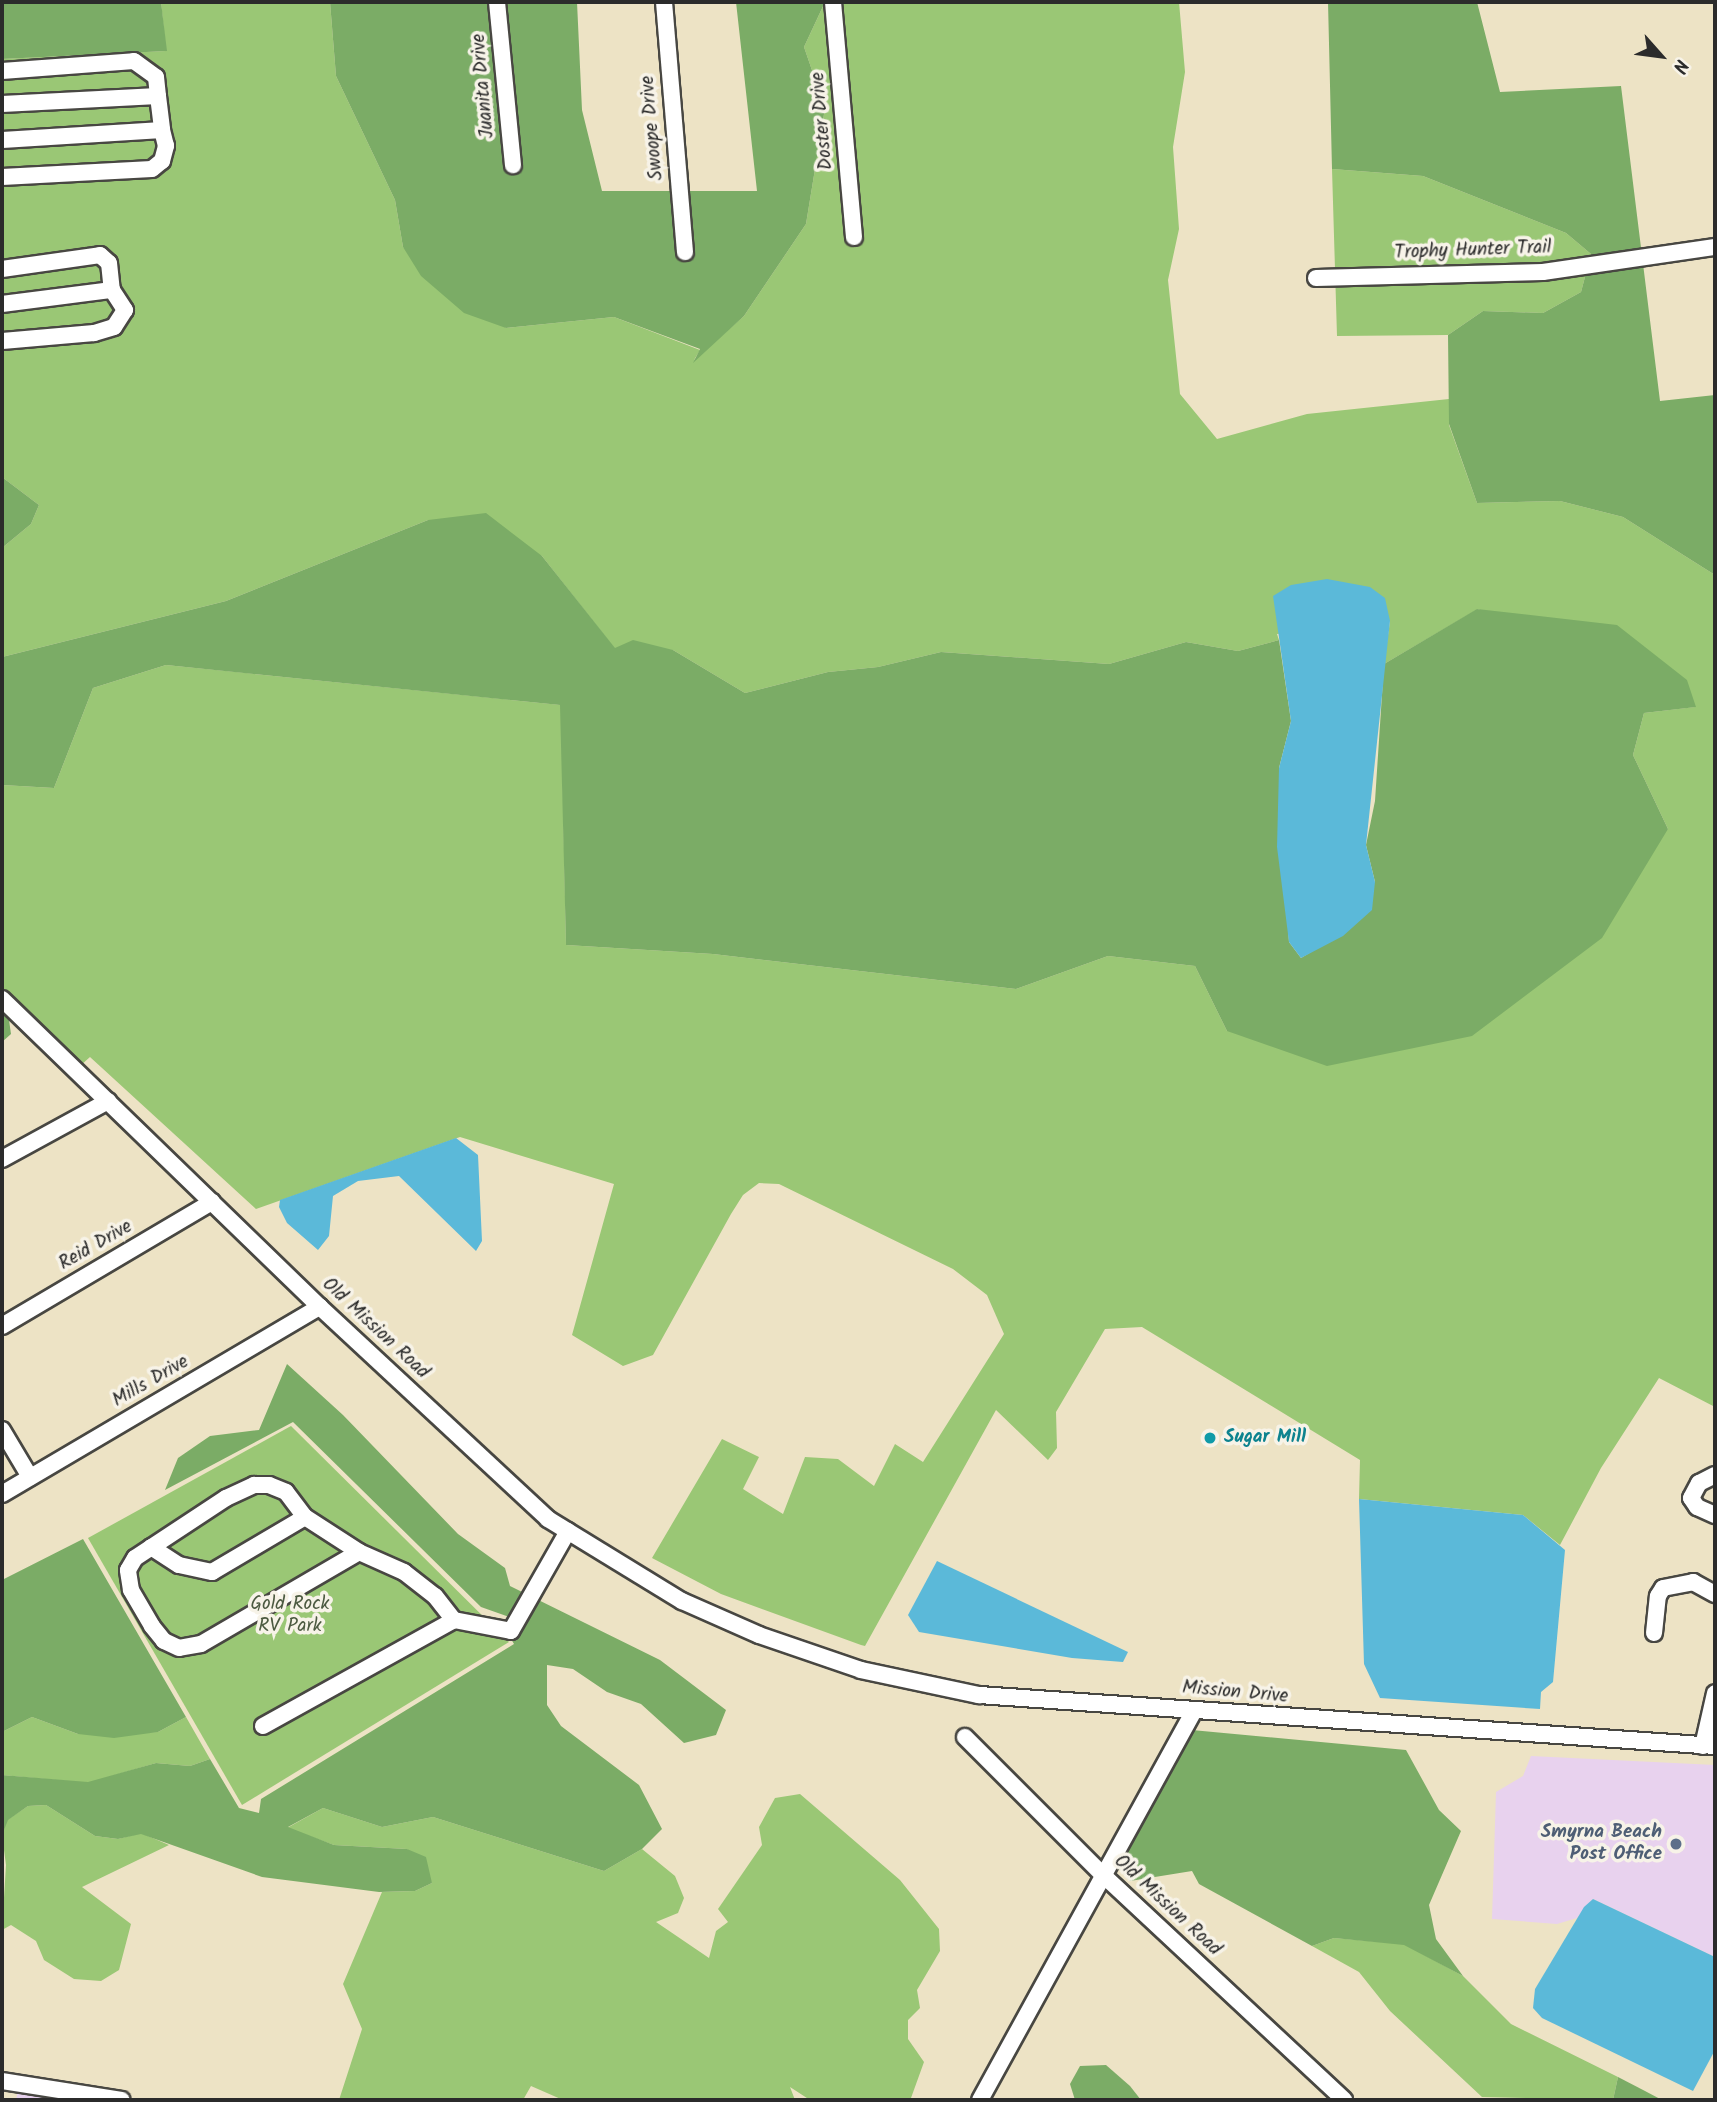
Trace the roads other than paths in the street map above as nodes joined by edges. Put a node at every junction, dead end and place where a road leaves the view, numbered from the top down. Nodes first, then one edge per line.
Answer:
1 (497, 2) edge
2 (664, 2) edge
3 (833, 2) edge
4 (2, 71) edge
5 (158, 96) junction
6 (2, 103) edge
7 (162, 130) junction
8 (2, 140) edge
9 (513, 165) dead end
10 (2, 177) edge
11 (854, 237) dead end
12 (1715, 247) edge
13 (685, 252) dead end
14 (2, 269) edge
15 (1316, 278) dead end
16 (111, 290) junction
17 (2, 304) edge
18 (2, 341) edge
19 (2, 999) edge
20 (108, 1101) junction
21 (2, 1159) edge
22 (212, 1202) junction
23 (320, 1307) junction
24 (2, 1325) edge
25 (2, 1430) edge
26 (1715, 1475) edge
27 (30, 1477) junction
28 (2, 1493) edge
29 (1715, 1515) edge
30 (305, 1517) junction
31 (568, 1531) junction
32 (152, 1548) junction
33 (359, 1552) junction
34 (1715, 1594) edge
35 (454, 1620) junction
36 (1654, 1633) dead end
37 (759, 1635) joint
38 (1715, 1693) edge
39 (1194, 1710) junction
40 (263, 1726) dead end
41 (965, 1737) dead end
42 (1709, 1746) edge
43 (1102, 1874) junction
44 (2, 2081) edge
45 (1334, 2097) edge
46 (122, 2100) edge
47 (980, 2100) edge

1 - 9 street, Juanita Drive
2 - 13 street, Swoope Drive
3 - 11 street, Doster Drive
4 - 5 street
5 - 6 street
5 - 7 street
7 - 8 street
7 - 10 street
12 - 15 street, Trophy Hunter Trail
14 - 16 street
16 - 17 street
16 - 18 street
19 - 20 street, Old Mission Road
20 - 21 street
20 - 22 street, Old Mission Road
22 - 23 street, Old Mission Road
22 - 24 street, Reid Drive
23 - 27 street, Mills Drive
23 - 31 street, Old Mission Road
25 - 27 street
26 - 29 street
27 - 28 street, Mills Drive
30 - 32 street
30 - 32 street
30 - 33 street
31 - 35 street
31 - 37 street, Old Mission Road
32 - 33 street
33 - 35 street
34 - 36 street
35 - 40 street
37 - 39 street, Mission Drive
38 - 42 street
39 - 42 street, Mission Drive
39 - 43 street
41 - 43 street, Old Mission Road
43 - 45 street, Old Mission Road
43 - 47 street
44 - 46 street

